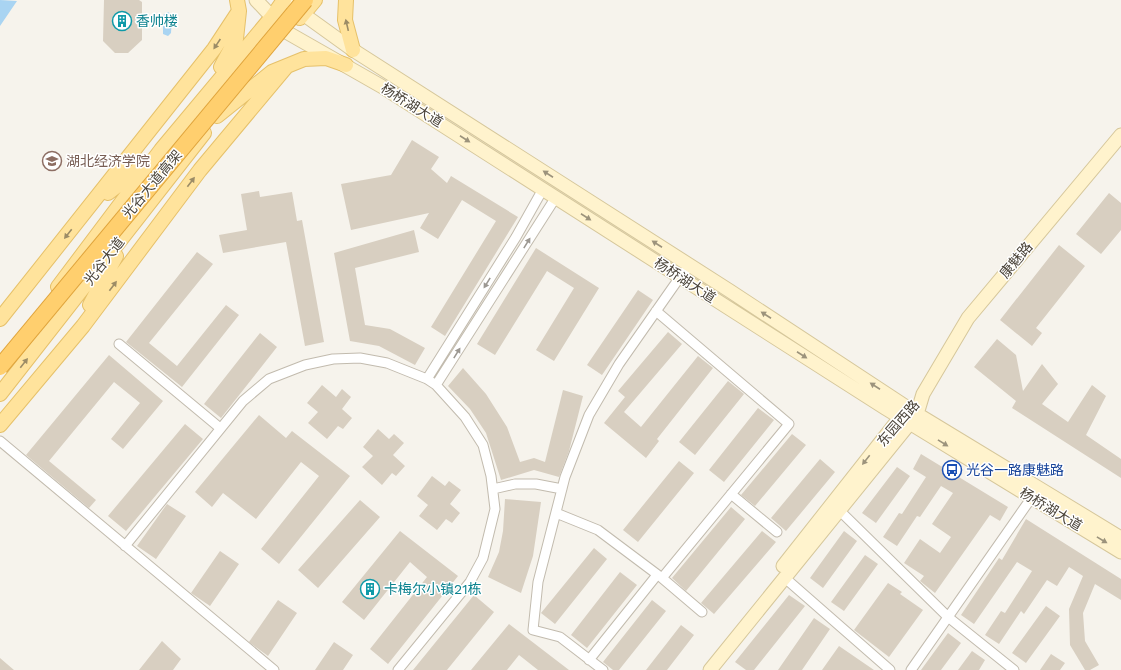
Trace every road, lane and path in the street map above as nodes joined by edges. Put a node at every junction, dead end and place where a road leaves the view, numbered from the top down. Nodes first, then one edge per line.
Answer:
1 (256, 0) edge
2 (284, 0) edge
3 (288, 0) edge
4 (296, 0) edge
5 (315, 0) edge
6 (346, 0) edge
7 (238, 6) edge
8 (304, 7) edge
9 (272, 17) junction
10 (288, 33) junction
11 (354, 50) junction
12 (346, 65) junction
13 (286, 67) junction
14 (204, 98) junction
15 (217, 116) junction
16 (1121, 135) edge
17 (155, 157) junction
18 (543, 189) junction
19 (556, 197) junction
20 (86, 210) junction
21 (133, 224) junction
22 (690, 266) junction
23 (680, 277) junction
24 (656, 311) junction
25 (0, 319) edge
26 (74, 336) junction
27 (119, 344) dead end
28 (0, 351) edge
29 (0, 357) edge
30 (0, 367) edge
31 (427, 379) junction
32 (436, 386) junction
33 (0, 394) edge
34 (923, 394) joint
35 (909, 415) junction
36 (0, 424) edge
37 (220, 428) junction
38 (0, 441) edge
39 (493, 489) junction
40 (562, 489) junction
41 (731, 494) junction
42 (1032, 497) junction
43 (839, 510) junction
44 (556, 513) junction
45 (777, 532) dead end
46 (1121, 538) edge
47 (126, 546) junction
48 (1121, 552) edge
49 (659, 577) junction
50 (784, 578) junction
51 (702, 612) dead end
52 (948, 617) junction
53 (589, 660) junction
54 (716, 668) edge
55 (274, 670) edge
56 (398, 670) edge
57 (603, 670) edge
58 (700, 670) edge
59 (890, 670) edge
60 (911, 670) edge
61 (1014, 670) edge

1 - 9 main road, 杨桥湖大道
2 - 9 main road, 光谷大道
3 - 8 main road, 杨桥湖大道
4 - 28 highway, 光谷大道高架
5 - 8 main road, 光谷大道
11 -> 6 main road
7 - 14 main road
7 -> 20 main road
8 - 10 main road, 光谷大道
8 - 11 main road, 杨桥湖大道
8 - 30 highway, 光谷大道高架, bridge
9 - 10 main road, 杨桥湖大道
9 - 14 main road, 光谷大道
10 - 12 main road, 杨桥湖大道
10 - 15 main road, 光谷大道
22 -> 11 main road, 杨桥湖大道
12 - 13 main road
12 -> 18 main road, 杨桥湖大道
13 - 15 main road
26 -> 13 main road
14 - 17 main road, 光谷大道
15 - 21 main road, 光谷大道
16 - 34 main road, 康魅路
17 - 20 main road
17 - 29 main road, 光谷大道
18 - 19 main road, 杨桥湖大道
18 -> 31 street
19 -> 23 main road, 杨桥湖大道
32 -> 19 street
20 -> 25 main road
21 - 26 main road
33 -> 21 main road, 光谷大道
22 - 23 street
35 -> 22 main road, 杨桥湖大道
23 - 24 street
23 -> 35 main road, 杨桥湖大道
24 - 40 street
24 - 41 street
26 - 36 main road
27 - 37 street
31 - 32 street
31 - 37 street
32 - 39 street
34 - 35 main road, 东园西路
35 -> 42 main road, 杨桥湖大道
35 - 43 main road, 东园西路
35 - 46 main road, 杨桥湖大道
35 -> 58 main road, 东园西路
37 - 47 street
38 - 47 street
39 - 40 street
39 - 56 street
40 - 44 street
41 - 45 street
41 - 49 street
42 -> 48 main road, 杨桥湖大道
42 - 52 street
43 - 50 main road, 东园西路
43 - 52 street
44 - 49 street
44 - 53 street
47 - 55 street
49 - 51 street
49 - 53 street
50 - 54 main road, 东园西路
50 - 59 street
52 - 60 street
52 - 61 street
53 - 57 street

